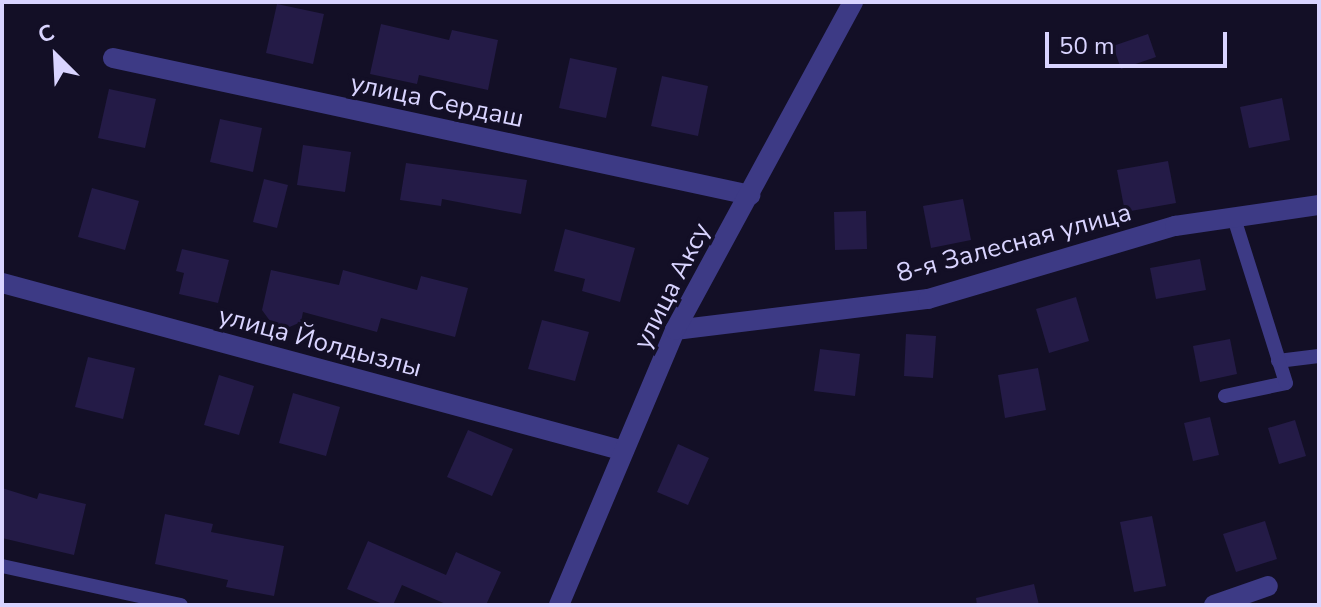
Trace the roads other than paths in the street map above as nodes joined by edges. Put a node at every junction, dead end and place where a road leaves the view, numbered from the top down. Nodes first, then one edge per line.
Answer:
1 (853, 2) edge
2 (113, 58) dead end
3 (750, 195) junction
4 (1319, 205) edge
5 (1234, 218) junction
6 (2, 283) edge
7 (675, 330) junction
8 (1319, 356) edge
9 (1278, 361) junction
10 (1225, 396) dead end
11 (624, 451) junction
12 (2, 566) edge
13 (1268, 586) dead end
14 (181, 605) edge
15 (559, 605) edge
16 (1214, 605) edge

1 - 3 street, улица Аксу
2 - 3 street, улица Сердаш
3 - 7 street, улица Аксу
4 - 5 street, 8-я Залесная улица
5 - 7 street, 8-я Залесная улица
5 - 9 lane
6 - 11 street, улица Йолдызлы
7 - 11 street, улица Аксу
8 - 9 lane
9 - 10 lane
11 - 15 street, улица Аксу
12 - 14 lane
13 - 16 street

